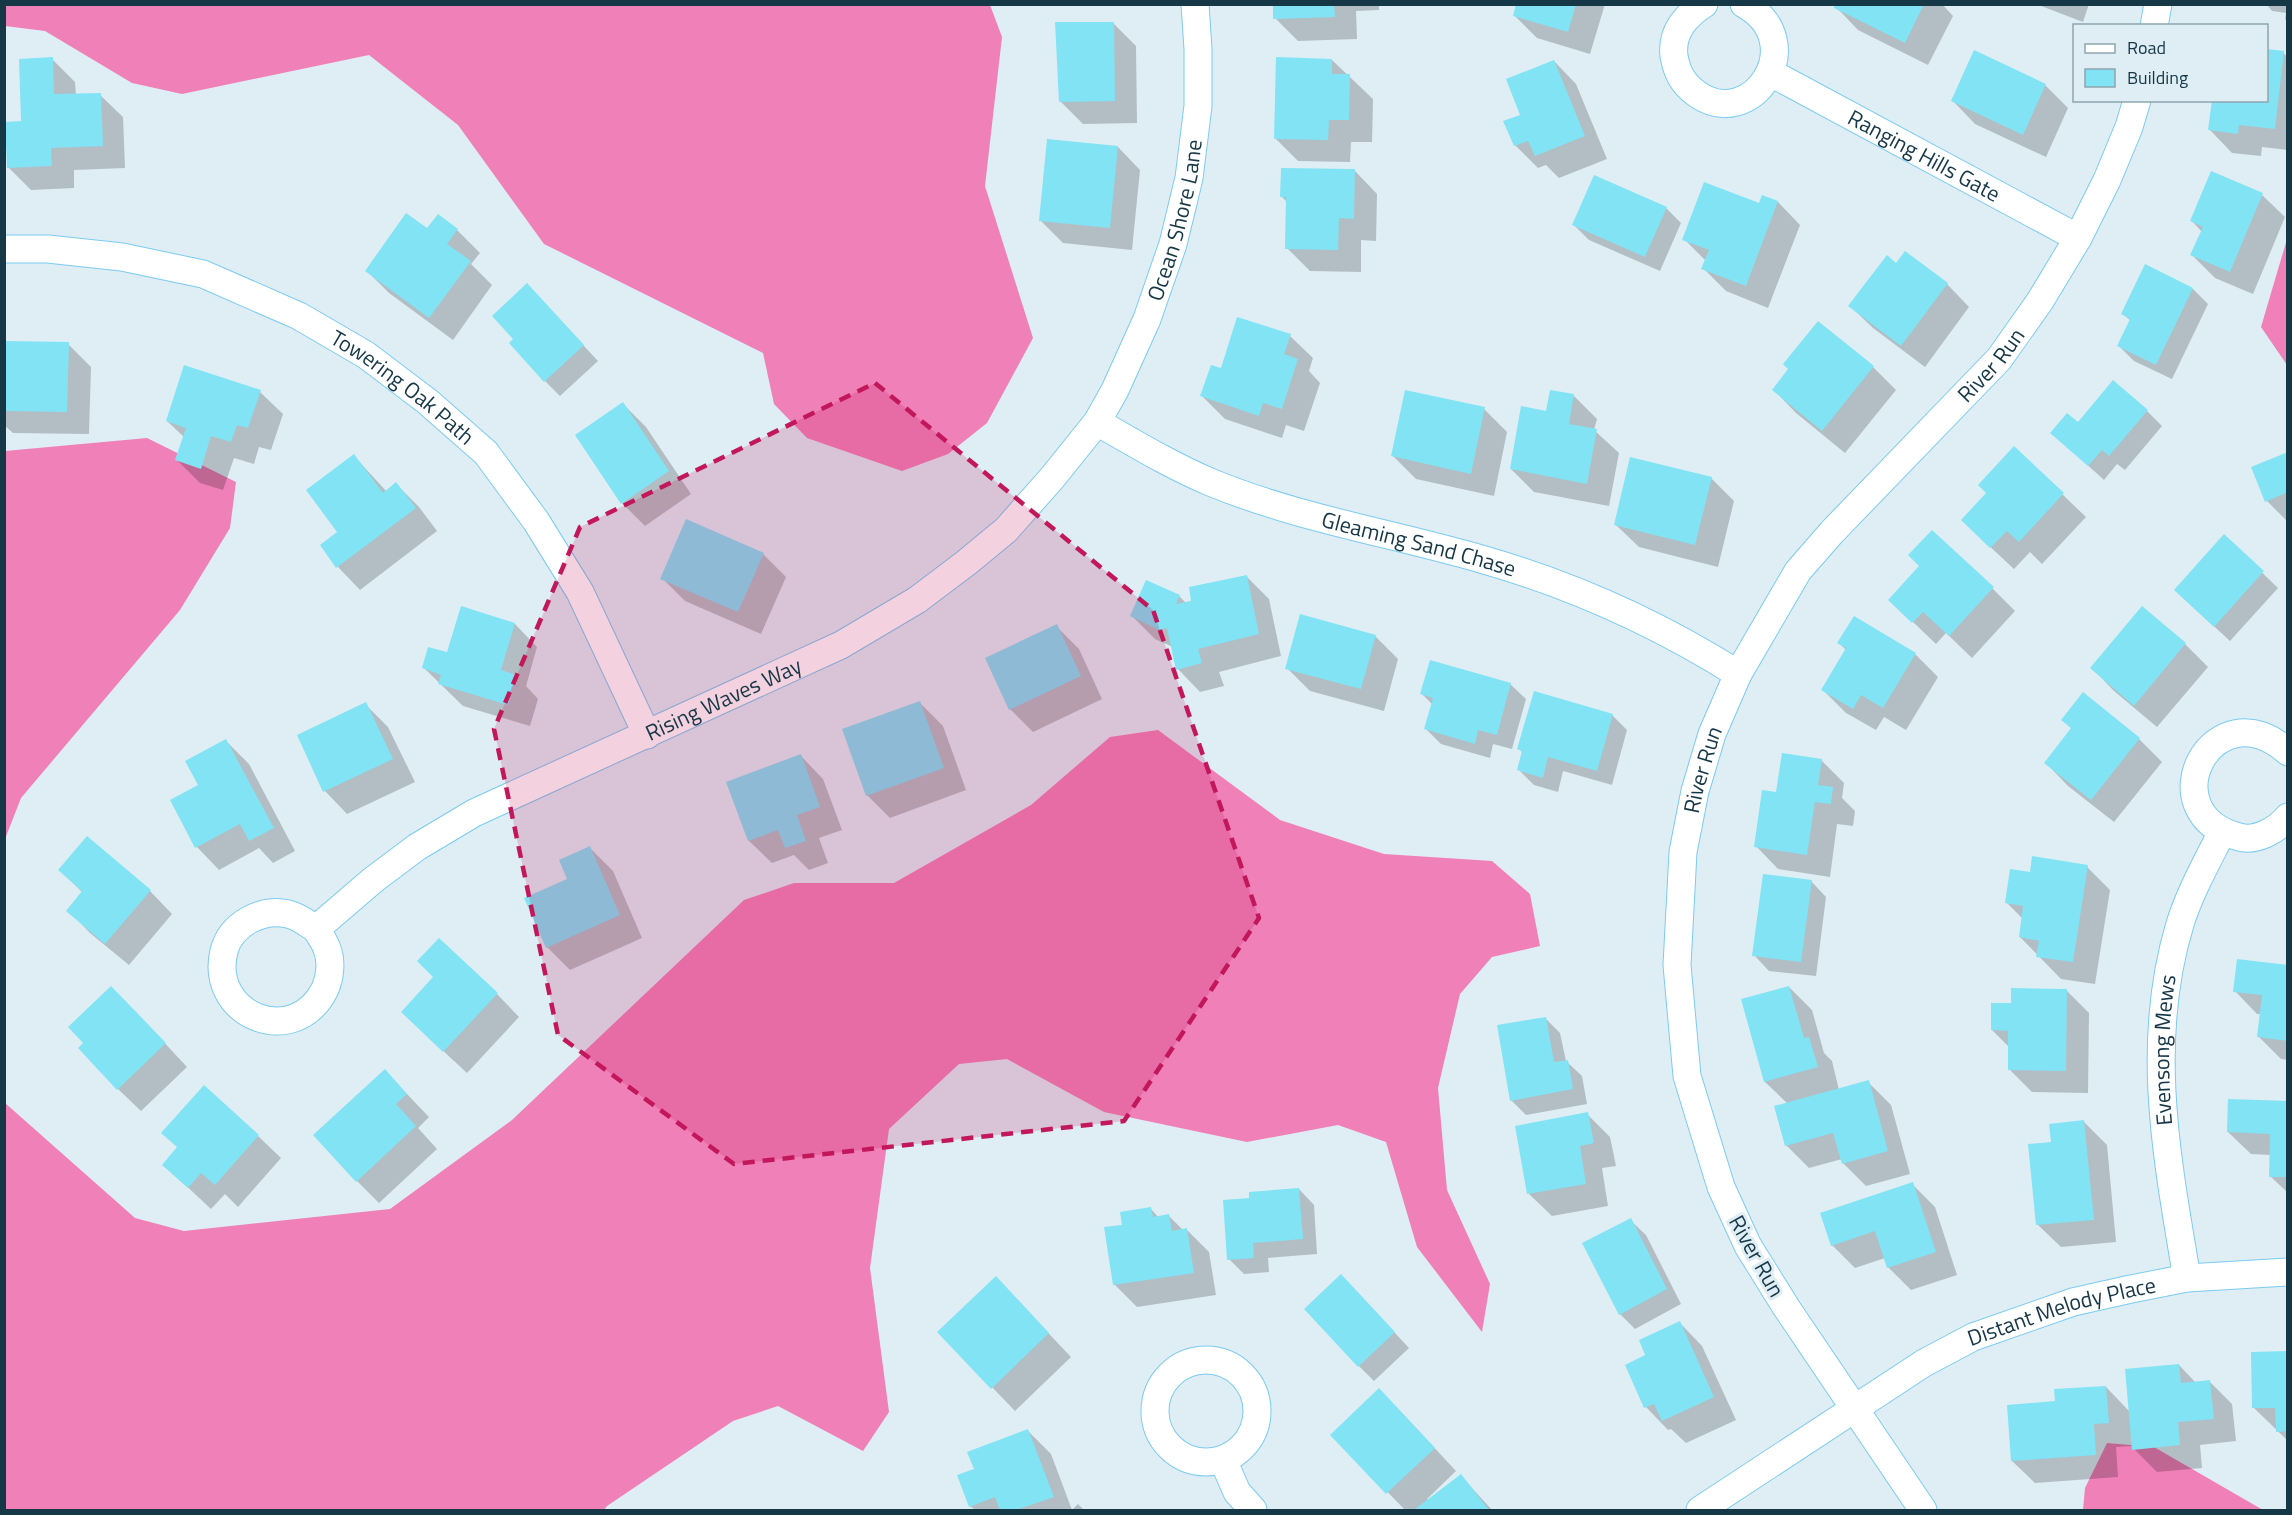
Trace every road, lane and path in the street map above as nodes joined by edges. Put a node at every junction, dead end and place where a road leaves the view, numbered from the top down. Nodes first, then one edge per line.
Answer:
1 (1195, 4) edge
2 (1704, 4) edge
3 (1744, 4) edge
4 (2158, 4) edge
5 (2154, 24) edge
6 (1771, 73) junction
7 (2136, 102) edge
8 (2078, 238) junction
9 (4, 249) edge
10 (1097, 422) junction
11 (1738, 674) junction
12 (647, 735) junction
13 (2288, 752) edge
14 (2288, 817) edge
15 (2222, 832) junction
16 (316, 929) junction
17 (2288, 1272) edge
18 (2187, 1278) junction
19 (1855, 1408) junction
20 (1223, 1460) dead end
21 (1253, 1510) edge
22 (1700, 1510) edge
23 (1923, 1510) edge

1 - 10 street, Ocean Shore Lane
2 - 6 street
3 - 6 street
4 - 5 street
6 - 8 street, Ranging Hills Gate
7 - 8 street, River Run
8 - 11 street, River Run
9 - 12 street, Towering Oak Path
10 - 11 street, Gleaming Sand Chase
10 - 12 street, Rising Waves Way
11 - 19 street, River Run
12 - 16 street, Rising Waves Way
13 - 15 street
14 - 15 street
15 - 18 street, Evensong Mews
16 - 16 street
17 - 18 street, Distant Melody Place
18 - 19 street, Distant Melody Place
19 - 22 street, Distant Melody Place
19 - 23 street, River Run
20 - 21 street

